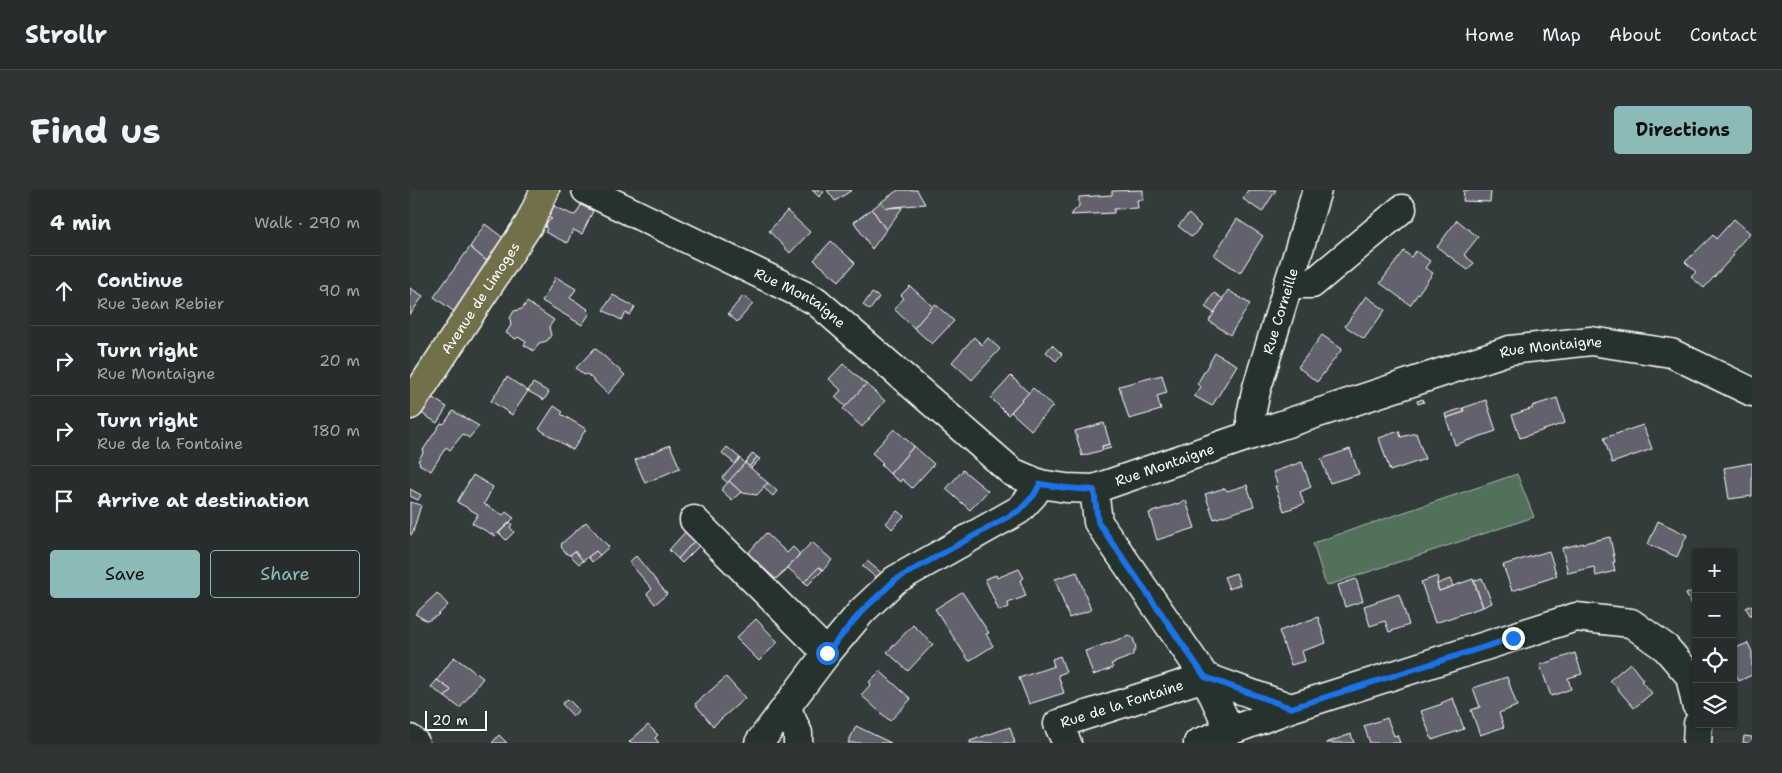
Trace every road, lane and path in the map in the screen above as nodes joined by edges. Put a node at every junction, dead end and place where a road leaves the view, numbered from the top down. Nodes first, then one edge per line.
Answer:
1 (545, 190) edge
2 (586, 190) edge
3 (1317, 190) edge
4 (1402, 209) dead end
5 (1288, 284) junction
6 (1752, 392) edge
7 (410, 405) edge
8 (1251, 435) junction
9 (1040, 484) junction
10 (1094, 490) junction
11 (694, 520) dead end
12 (827, 653) junction
13 (1205, 677) junction
14 (1692, 685) edge
15 (786, 708) junction
16 (1291, 708) junction
17 (1698, 728) edge
18 (1230, 731) junction
19 (410, 739) edge
20 (415, 743) edge
21 (759, 743) edge
22 (798, 743) edge
23 (1067, 743) edge
24 (1198, 743) edge
25 (1697, 743) edge

1 - 7 main road, Avenue de Limoges
2 - 9 street, Rue Montaigne
3 - 5 street, Rue Corneille
4 - 5 street
5 - 8 street, Rue Corneille
6 - 8 street, Rue Montaigne
8 - 10 street, Rue Montaigne
9 - 10 street, Rue Montaigne
9 - 12 street
10 - 13 street, Rue de la Fontaine
11 - 12 street
12 - 15 street
13 - 16 street
13 - 18 street, Rue de la Fontaine
13 - 23 street, Rue de la Fontaine
14 - 16 street
15 - 21 street
15 - 22 street
16 - 18 street
17 - 25 street
18 - 24 street
19 - 20 street

